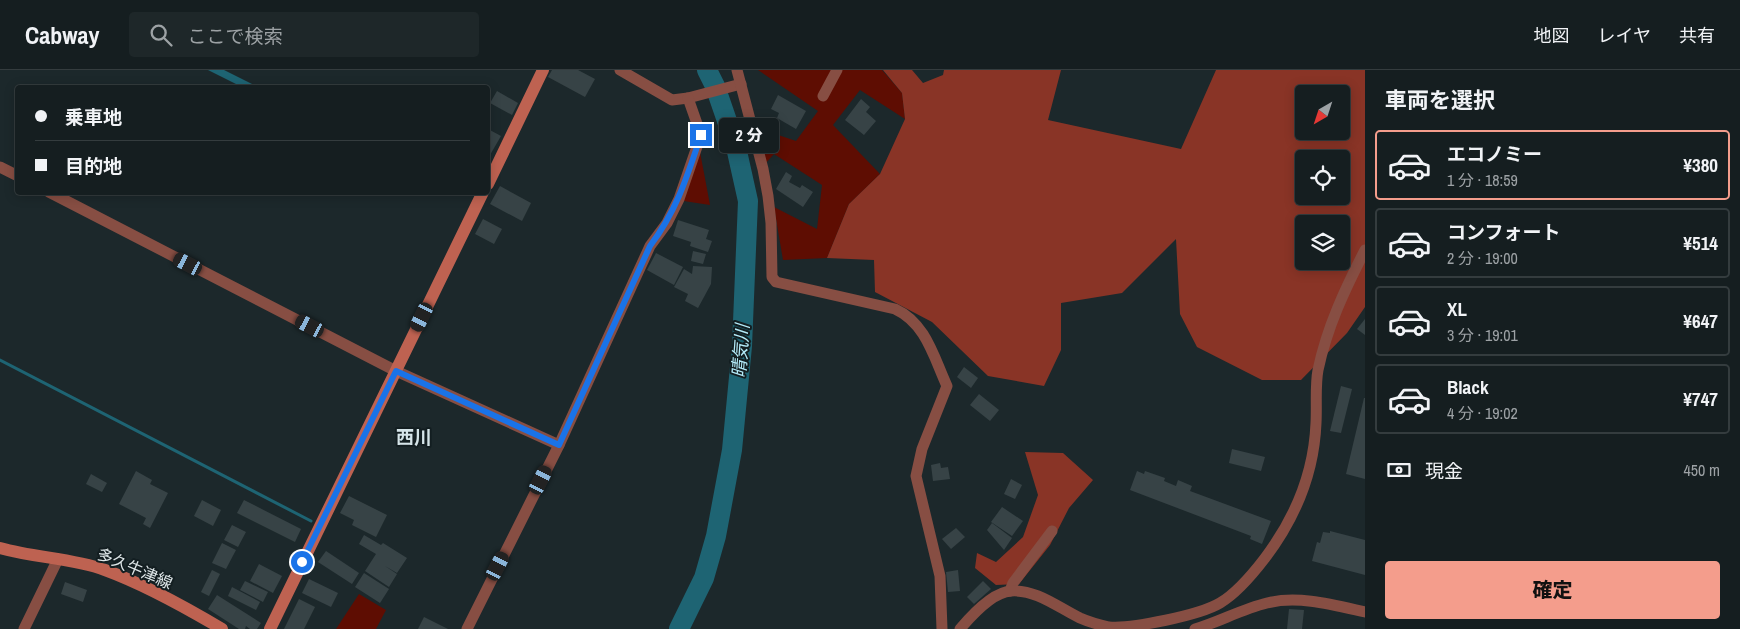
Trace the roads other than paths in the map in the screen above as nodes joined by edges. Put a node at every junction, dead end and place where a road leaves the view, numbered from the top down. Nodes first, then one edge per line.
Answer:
1 (543, 70) edge
2 (620, 70) edge
3 (737, 70) edge
4 (837, 70) edge
5 (741, 84) junction
6 (823, 96) dead end
7 (688, 98) junction
8 (0, 167) edge
9 (15, 174) edge
10 (490, 180) edge
11 (55, 195) edge
12 (482, 195) edge
13 (1365, 250) edge
14 (396, 371) junction
15 (559, 445) junction
16 (1052, 531) dead end
17 (0, 548) edge
18 (58, 559) junction
19 (1010, 591) junction
20 (1365, 612) edge
21 (1080, 618) junction
22 (24, 629) edge
23 (222, 629) edge
24 (270, 629) edge
25 (467, 629) edge
26 (942, 629) edge
27 (960, 629) edge
28 (1086, 629) edge
29 (1195, 629) edge

1 - 10 street
2 - 7 street
3 - 5 street
4 - 6 street
5 - 7 street
5 - 26 street
7 - 15 street
8 - 9 street
11 - 14 street
12 - 14 street
13 - 21 street
14 - 15 street
14 - 24 street
15 - 25 street
16 - 19 street
17 - 18 street, 多久牛津線
18 - 22 street
18 - 23 street, 多久牛津線
19 - 21 street
19 - 27 street
20 - 29 street
21 - 28 street

